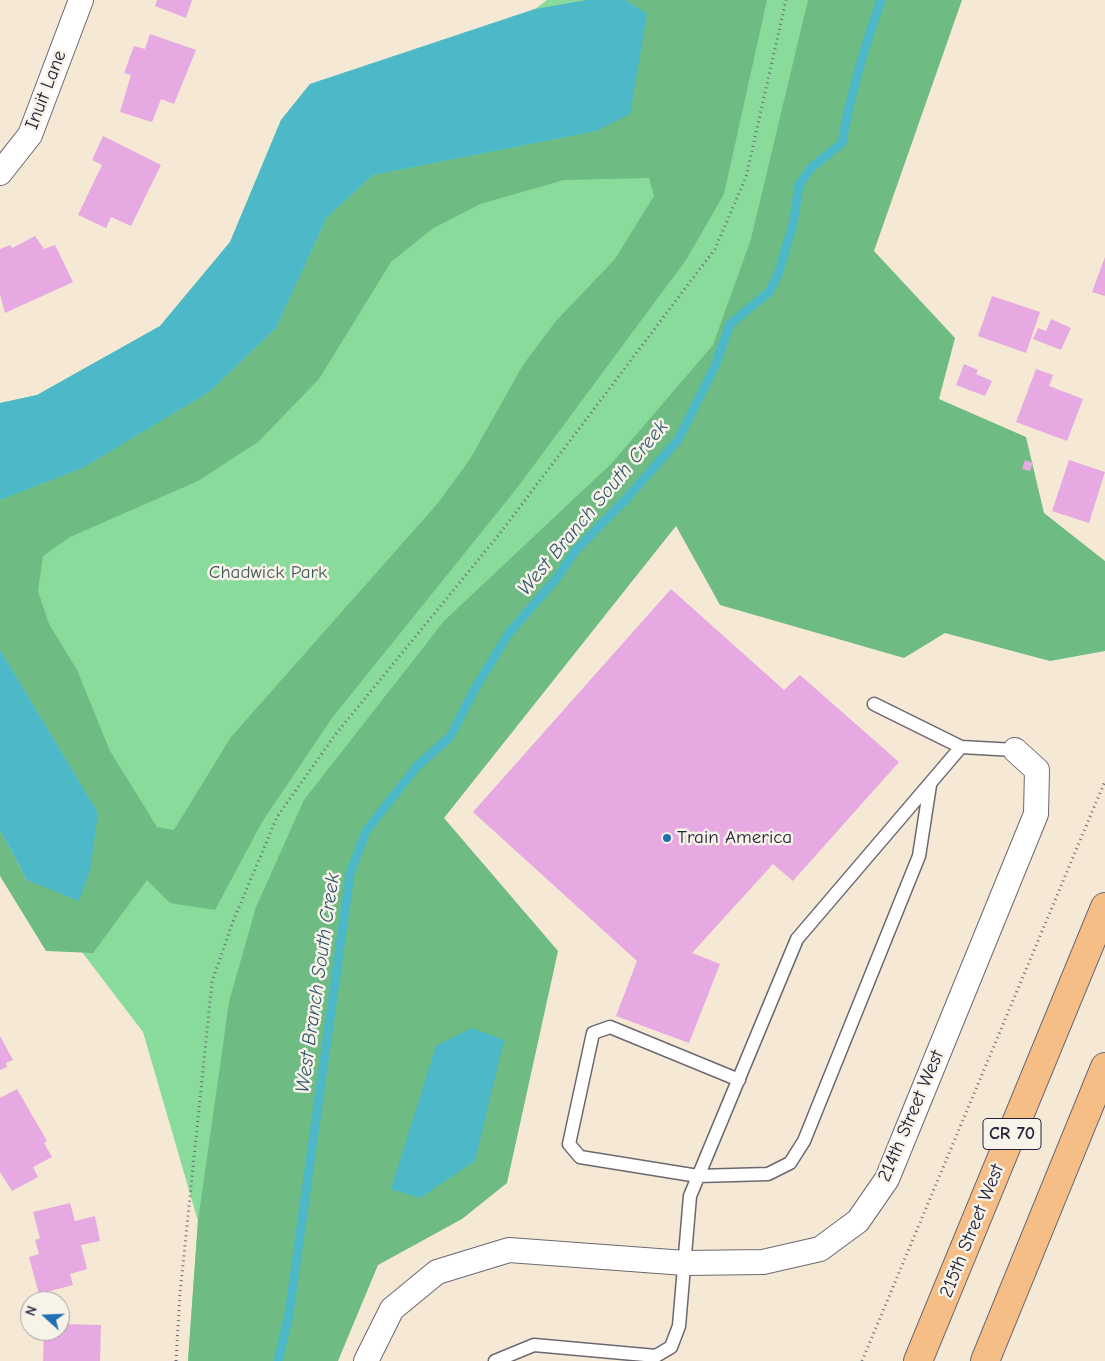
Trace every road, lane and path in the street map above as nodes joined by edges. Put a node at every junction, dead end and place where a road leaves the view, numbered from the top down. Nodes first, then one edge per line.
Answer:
1 (81, 0) edge
2 (786, 0) edge
3 (0, 173) edge
4 (874, 704) dead end
5 (961, 747) junction
6 (1015, 750) joint
7 (1105, 781) edge
8 (930, 785) junction
9 (1105, 907) edge
10 (1105, 1067) edge
11 (739, 1080) junction
12 (698, 1176) junction
13 (684, 1263) junction
14 (945, 1296) junction
15 (176, 1361) edge
16 (366, 1361) edge
17 (495, 1361) edge
18 (862, 1361) edge
19 (918, 1361) edge
20 (926, 1361) edge
21 (986, 1361) edge

1 - 3 street, Inuit Lane
2 - 15 path
4 - 5 lane
5 - 6 lane
5 - 8 lane
6 - 13 street, 214th Street West
7 - 18 path
8 - 11 lane
8 - 12 lane
9 - 14 main road, 215th Street West / CR 70
10 - 21 main road
11 - 12 lane
11 - 12 lane
12 - 13 lane
13 - 16 street, 214th Street West
13 - 17 lane
14 - 19 main road, 215th Street West / CR 70
14 - 20 main road

